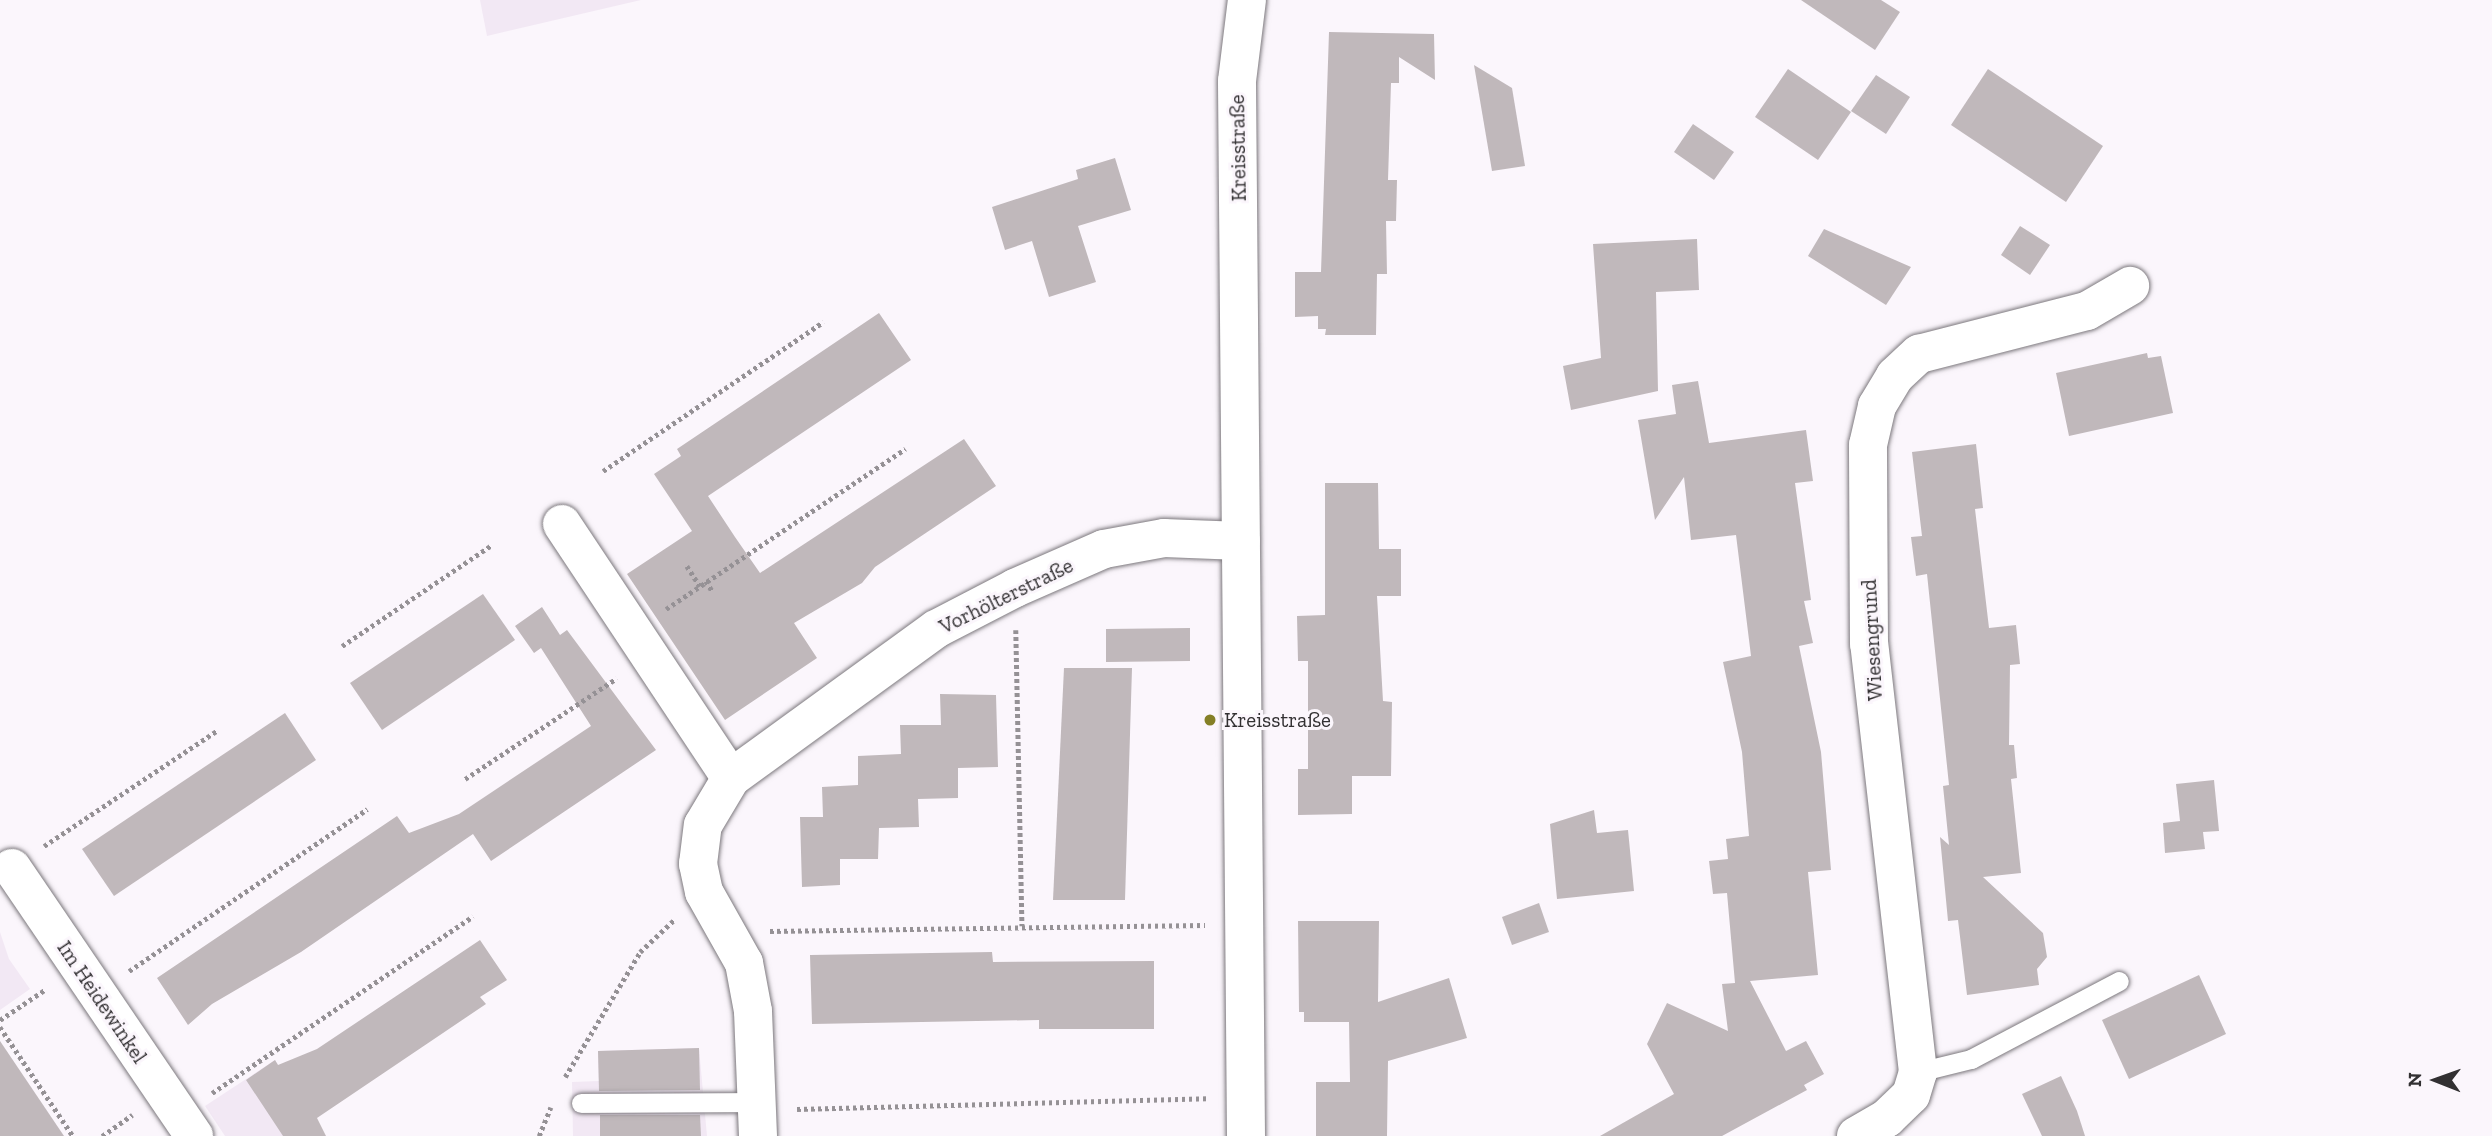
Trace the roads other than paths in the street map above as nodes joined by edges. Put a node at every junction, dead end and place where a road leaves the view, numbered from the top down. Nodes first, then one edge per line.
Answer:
1 (1247, 0) edge
2 (2130, 285) dead end
3 (562, 524) dead end
4 (1241, 541) junction
5 (731, 778) junction
6 (12, 868) road end
7 (2119, 981) dead end
8 (1917, 1072) junction
9 (581, 1103) dead end
10 (757, 1116) edge
11 (187, 1126) edge
12 (1246, 1136) edge
13 (1856, 1136) edge

1 - 4 street, Kreisstraße
2 - 8 street, Wiesengrund
3 - 5 street
4 - 5 street, Vorhölterstraße
4 - 12 street, Kreisstraße
5 - 10 street, Vorhölterstraße
6 - 11 street, Im Heidewinkel
7 - 8 lane
8 - 13 street
9 - 10 lane

